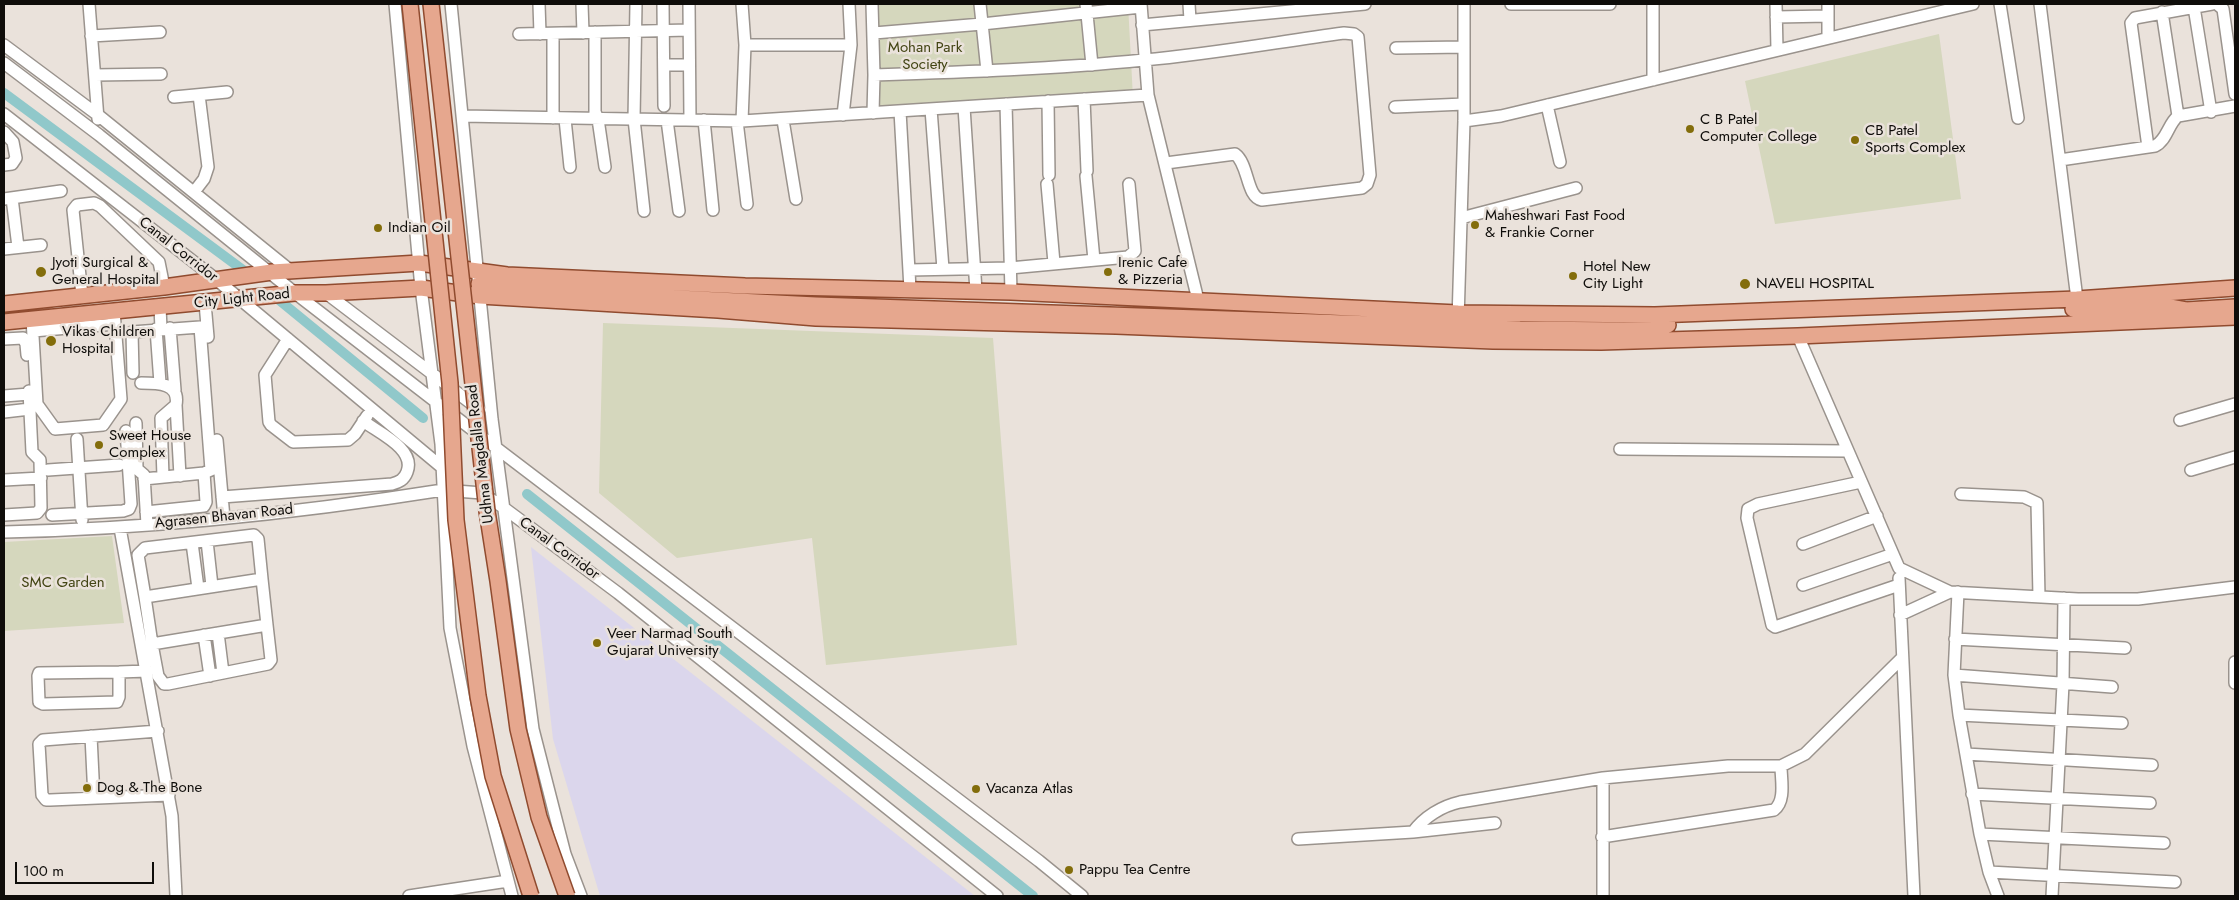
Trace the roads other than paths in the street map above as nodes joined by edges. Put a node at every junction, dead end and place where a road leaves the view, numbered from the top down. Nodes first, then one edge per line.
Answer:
1 (89, 4) edge
2 (394, 4) edge
3 (410, 4) edge
4 (431, 4) edge
5 (452, 4) edge
6 (539, 4) edge
7 (582, 4) edge
8 (636, 4) edge
9 (663, 4) edge
10 (689, 4) edge
11 (742, 4) edge
12 (849, 4) edge
13 (872, 4) edge
14 (980, 4) edge
15 (1189, 4) edge
16 (1365, 4) edge
17 (1464, 4) edge
18 (1511, 4) edge
19 (1610, 4) edge
20 (1653, 4) edge
21 (1776, 4) edge
22 (1828, 4) edge
23 (1973, 4) edge
24 (2000, 4) edge
25 (2040, 4) edge
26 (2212, 4) edge
27 (2216, 4) edge
28 (1141, 5) edge
29 (1327, 5) edge
30 (1282, 7) edge
31 (2194, 7) junction
32 (1086, 8) edge
33 (1236, 9) edge
34 (2162, 12) junction
35 (1828, 16) junction
36 (1776, 17) junction
37 (1190, 20) junction
38 (982, 24) junction
39 (1142, 25) junction
40 (663, 30) junction
41 (689, 30) junction
42 (636, 31) junction
43 (160, 32) dead end
44 (595, 32) junction
45 (583, 33) junction
46 (874, 33) junction
47 (519, 34) dead end
48 (540, 34) junction
49 (553, 34) junction
50 (91, 36) junction
51 (1828, 38) junction
52 (4, 45) edge
53 (745, 45) junction
54 (851, 45) junction
55 (1464, 47) junction
56 (1396, 48) dead end
57 (1776, 50) junction
58 (1146, 60) junction
59 (4, 63) edge
60 (1092, 64) junction
61 (31, 65) junction
62 (664, 65) junction
63 (689, 65) junction
64 (987, 71) junction
65 (161, 74) dead end
66 (874, 75) junction
67 (94, 76) junction
68 (22, 77) junction
69 (1653, 80) junction
70 (227, 92) dead end
71 (1148, 94) junction
72 (2235, 94) edge
73 (199, 95) junction
74 (174, 97) dead end
75 (1084, 99) junction
76 (1048, 101) junction
77 (1006, 104) junction
78 (1464, 104) junction
79 (1547, 105) junction
80 (664, 106) dead end
81 (1396, 106) dead end
82 (2235, 106) edge
83 (964, 107) junction
84 (931, 109) junction
85 (900, 111) junction
86 (2211, 112) junction
87 (873, 113) junction
88 (98, 115) junction
89 (843, 115) junction
90 (462, 116) junction
91 (2178, 116) junction
92 (6, 117) edge
93 (552, 118) junction
94 (564, 118) junction
95 (2018, 118) dead end
96 (598, 119) junction
97 (634, 120) junction
98 (667, 120) junction
99 (690, 120) junction
100 (704, 120) junction
101 (783, 120) junction
102 (740, 121) junction
103 (1464, 121) junction
104 (4, 132) edge
105 (99, 135) junction
106 (2148, 147) junction
107 (2060, 160) junction
108 (1560, 162) dead end
109 (1166, 163) junction
110 (4, 165) edge
111 (570, 167) dead end
112 (605, 167) dead end
113 (1130, 184) dead end
114 (1576, 188) dead end
115 (60, 191) dead end
116 (194, 192) junction
117 (8, 199) edge
118 (796, 199) dead end
119 (747, 204) dead end
120 (713, 210) dead end
121 (644, 211) dead end
122 (679, 211) dead end
123 (1461, 218) junction
124 (41, 245) dead end
125 (18, 247) junction
126 (4, 249) edge
127 (1094, 260) junction
128 (419, 263) junction
129 (1054, 263) junction
130 (1010, 268) junction
131 (943, 269) junction
132 (976, 269) junction
133 (909, 270) junction
134 (291, 271) junction
135 (272, 272) junction
136 (217, 280) junction
137 (479, 284) junction
138 (164, 287) junction
139 (421, 288) junction
140 (2235, 288) edge
141 (910, 289) junction
142 (976, 292) junction
143 (1011, 292) junction
144 (296, 293) junction
145 (326, 293) junction
146 (82, 295) junction
147 (2235, 298) edge
148 (240, 299) junction
149 (2077, 299) junction
150 (1198, 300) junction
151 (4, 304) edge
152 (2164, 306) junction
153 (160, 307) junction
154 (2235, 307) edge
155 (205, 310) junction
156 (2235, 317) edge
157 (115, 318) junction
158 (22, 323) edge
159 (1458, 324) junction
160 (163, 329) junction
161 (1798, 336) junction
162 (19, 338) junction
163 (4, 339) edge
164 (288, 339) junction
165 (133, 373) dead end
166 (431, 374) junction
167 (160, 382) junction
168 (142, 383) dead end
169 (175, 390) junction
170 (29, 394) junction
171 (4, 396) edge
172 (436, 402) junction
173 (2235, 404) edge
174 (176, 405) junction
175 (372, 408) junction
176 (30, 409) junction
177 (4, 412) edge
178 (492, 419) junction
179 (2180, 420) dead end
180 (363, 421) junction
181 (136, 423) dead end
182 (126, 431) dead end
183 (77, 439) dead end
184 (496, 447) junction
185 (1620, 449) dead end
186 (1847, 451) junction
187 (2235, 457) edge
188 (118, 465) dead end
189 (442, 466) junction
190 (79, 468) junction
191 (2191, 470) dead end
192 (204, 473) junction
193 (44, 474) junction
194 (180, 476) junction
195 (164, 477) junction
196 (144, 479) junction
197 (4, 480) edge
198 (1861, 482) junction
199 (443, 490) junction
200 (467, 491) junction
201 (1960, 494) dead end
202 (222, 497) junction
203 (504, 508) junction
204 (146, 512) junction
205 (52, 514) dead end
206 (82, 514) junction
207 (4, 515) edge
208 (1877, 516) junction
209 (224, 518) junction
210 (196, 521) junction
211 (147, 525) junction
212 (120, 528) junction
213 (83, 530) junction
214 (4, 532) edge
215 (199, 542) junction
216 (1803, 544) dead end
217 (1893, 554) junction
218 (1899, 568) junction
219 (262, 579) junction
220 (1803, 585) dead end
221 (1899, 585) junction
222 (212, 586) junction
223 (2235, 587) edge
224 (198, 588) junction
225 (1954, 592) junction
226 (2039, 596) junction
227 (145, 597) junction
228 (2064, 598) junction
229 (142, 615) junction
230 (1900, 615) junction
231 (268, 625) junction
232 (218, 633) junction
233 (204, 635) junction
234 (1955, 640) junction
235 (152, 644) junction
236 (2063, 644) junction
237 (2125, 648) dead end
238 (1901, 659) junction
239 (2235, 662) edge
240 (147, 671) junction
241 (119, 672) junction
242 (224, 674) junction
243 (1954, 675) junction
244 (210, 676) junction
245 (2235, 683) edge
246 (2063, 684) junction
247 (2112, 687) dead end
248 (1959, 715) junction
249 (2061, 720) junction
250 (2122, 723) dead end
251 (158, 731) junction
252 (91, 736) junction
253 (1966, 754) junction
254 (2058, 760) junction
255 (2152, 765) dead end
256 (1781, 766) junction
257 (1603, 778) junction
258 (1972, 794) junction
259 (169, 795) junction
260 (94, 798) junction
261 (2057, 800) junction
262 (2150, 803) dead end
263 (1495, 823) dead end
264 (1413, 832) junction
265 (1980, 834) junction
266 (1602, 837) junction
267 (2056, 838) junction
268 (1298, 839) dead end
269 (2164, 844) dead end
270 (1989, 872) junction
271 (2053, 876) junction
272 (508, 881) junction
273 (2175, 882) dead end
274 (176, 896) edge
275 (409, 896) edge
276 (512, 896) edge
277 (530, 896) edge
278 (567, 896) edge
279 (581, 896) edge
280 (997, 896) edge
281 (1082, 896) edge
282 (1603, 896) edge
283 (1914, 896) edge
284 (1998, 896) edge
285 (2052, 896) edge

1 - 50 street
2 - 128 street
3 - 277 main road, Udhna Magdalla Road, bridge
4 - 278 main road, Udhna Magdalla Road, bridge
5 - 90 street
6 - 48 street
7 - 45 street
8 - 42 street
9 - 40 street
10 - 41 street
11 - 53 street
12 - 54 street
13 - 46 street
14 - 38 street
15 - 37 street
16 - 29 street
17 - 55 street
18 - 19 street
20 - 69 street
21 - 36 street
22 - 35 street
23 - 51 street
24 - 95 street
25 - 107 street
26 - 31 street
27 - 72 street
28 - 32 street
28 - 39 street
29 - 30 street
30 - 33 street
31 - 34 street
31 - 86 street
32 - 38 street
32 - 60 street
33 - 37 street
34 - 91 street
34 - 106 street
35 - 36 street
35 - 51 street
36 - 57 street
37 - 39 street
38 - 46 street
38 - 64 street
39 - 58 street
40 - 41 street
40 - 42 street
40 - 62 street
41 - 63 street
42 - 44 street
42 - 97 street
43 - 50 street
44 - 45 street
44 - 96 street
45 - 49 street
46 - 66 street
47 - 48 street
48 - 49 street
49 - 93 street
50 - 67 street
51 - 57 street
52 - 61 street
53 - 54 street
53 - 102 street
54 - 89 street
55 - 56 street
55 - 78 street
57 - 69 street
58 - 60 street
58 - 71 street
58 - 109 street
59 - 68 street
60 - 64 street
61 - 68 street
61 - 88 street
62 - 63 street
62 - 80 street
63 - 99 street
64 - 66 street
65 - 67 street
66 - 87 street
67 - 88 street
68 - 105 street
69 - 79 street
70 - 73 street
71 - 75 street
71 - 109 street
73 - 74 street
73 - 116 street
75 - 76 street
75 - 127 street
76 - 77 street
76 - 129 street
77 - 83 street
77 - 130 street
78 - 81 street
78 - 103 street
79 - 103 street
79 - 108 street
82 - 86 street
83 - 84 street
83 - 132 street
84 - 85 street
84 - 131 street
85 - 87 street
85 - 133 street
86 - 91 street
87 - 89 street
88 - 105 street
88 - 116 street
89 - 101 street
90 - 93 street
90 - 137 street
91 - 106 street
92 - 136 street, Canal Corridor
93 - 94 street
94 - 96 street
94 - 111 street
96 - 97 street
96 - 112 street
97 - 98 street
97 - 121 street
98 - 99 street
98 - 122 street
99 - 100 street
100 - 102 street
100 - 120 street
101 - 102 street
101 - 118 street
102 - 119 street
103 - 123 street
104 - 110 street
105 - 135 street
106 - 107 street
107 - 149 street
109 - 150 street
113 - 127 street
114 - 123 street
115 - 117 street
116 - 134 street
117 - 125 street
123 - 159 street
124 - 125 street
125 - 126 street
127 - 129 street
128 - 134 main road
128 - 137 main road
128 - 139 street
129 - 130 street
130 - 132 street
130 - 143 street
131 - 132 street
131 - 133 street
132 - 142 street
133 - 141 street
134 - 135 main road
135 - 136 main road
135 - 144 street
136 - 138 main road
136 - 148 street, Canal Corridor
137 - 139 main road, City Light Road
137 - 141 main road
137 - 159 main road
137 - 159 main road
137 - 178 street
138 - 146 main road
138 - 146 street
139 - 145 main road, City Light Road
139 - 166 street
140 - 149 main road
141 - 142 main road
142 - 143 main road
143 - 150 main road
144 - 145 main road, City Light Road
144 - 148 main road, City Light Road
144 - 172 street
145 - 166 street
146 - 151 main road
147 - 152 main road
148 - 155 main road, City Light Road
148 - 164 street, Canal Corridor
149 - 159 main road
150 - 159 main road
152 - 154 main road
152 - 159 main road
153 - 155 main road, City Light Road
153 - 157 main road, City Light Road
153 - 160 street
155 - 202 street
156 - 161 main road
157 - 158 main road, City Light Road
157 - 158 street
158 - 162 street
159 - 161 main road
160 - 165 street
160 - 167 street
160 - 169 street
160 - 192 street
161 - 186 street
162 - 163 street
162 - 170 street
164 - 175 street, Canal Corridor
164 - 180 street
166 - 172 street
166 - 178 street
167 - 168 street
167 - 169 street
169 - 174 street
170 - 171 street
170 - 176 street
172 - 184 street
172 - 189 street
173 - 179 street
174 - 194 street
174 - 195 street
175 - 180 street
175 - 189 street, Canal Corridor
176 - 177 street
176 - 193 street
178 - 184 street
180 - 202 street
181 - 196 street
182 - 206 street
183 - 190 street
184 - 203 street
184 - 281 street
185 - 186 street
186 - 198 street
187 - 191 street
188 - 190 street
189 - 199 street
189 - 200 street, Canal Corridor
190 - 193 street
190 - 206 street
192 - 194 street
192 - 204 street
193 - 197 street
193 - 207 street
194 - 195 street
195 - 196 street
196 - 204 street
198 - 208 street
198 - 221 street
199 - 200 street, Canal Corridor
199 - 209 street, Agrasen Bhavan Road
199 - 272 street
200 - 203 street, Canal Corridor
201 - 226 street
202 - 209 street
203 - 279 street
203 - 280 street, Canal Corridor
204 - 211 street
205 - 206 street
206 - 213 street
208 - 216 street
208 - 217 street
209 - 210 street, Agrasen Bhavan Road
210 - 211 street, Agrasen Bhavan Road
210 - 215 street
211 - 212 street, Agrasen Bhavan Road
212 - 213 street, Agrasen Bhavan Road
212 - 229 street
213 - 214 street, Agrasen Bhavan Road
215 - 219 street
215 - 222 street
215 - 224 street
215 - 227 street
217 - 218 street
217 - 220 street
218 - 221 street
218 - 225 street
219 - 222 street
219 - 231 street
221 - 230 street
222 - 224 street
223 - 228 street
224 - 227 street
225 - 226 street
225 - 230 street
225 - 234 street
226 - 228 street
227 - 229 street
228 - 236 street
229 - 235 street
229 - 240 street
230 - 238 street
231 - 232 street
231 - 242 street
232 - 233 street
232 - 242 street
233 - 235 street
233 - 244 street
234 - 236 street
234 - 243 street
235 - 244 street
236 - 237 street
236 - 246 street
238 - 256 street
238 - 283 street
239 - 245 street
240 - 241 street
240 - 251 street
241 - 241 street
242 - 244 street
243 - 246 street
243 - 248 street
246 - 247 street
246 - 249 street
248 - 249 street
248 - 253 street
249 - 250 street
249 - 254 street
251 - 252 street
251 - 259 street
252 - 260 street
252 - 260 street
253 - 254 street
253 - 258 street
254 - 255 street
254 - 261 street
256 - 257 street
256 - 266 street
257 - 264 street
257 - 266 street
258 - 261 street
258 - 265 street
259 - 260 street
259 - 274 street
261 - 262 street
261 - 267 street
263 - 264 street
264 - 268 street
265 - 267 street
265 - 270 street
266 - 282 street
267 - 269 street
267 - 271 street
270 - 271 street
270 - 284 street
271 - 273 street
271 - 285 street
272 - 275 street
272 - 276 street

